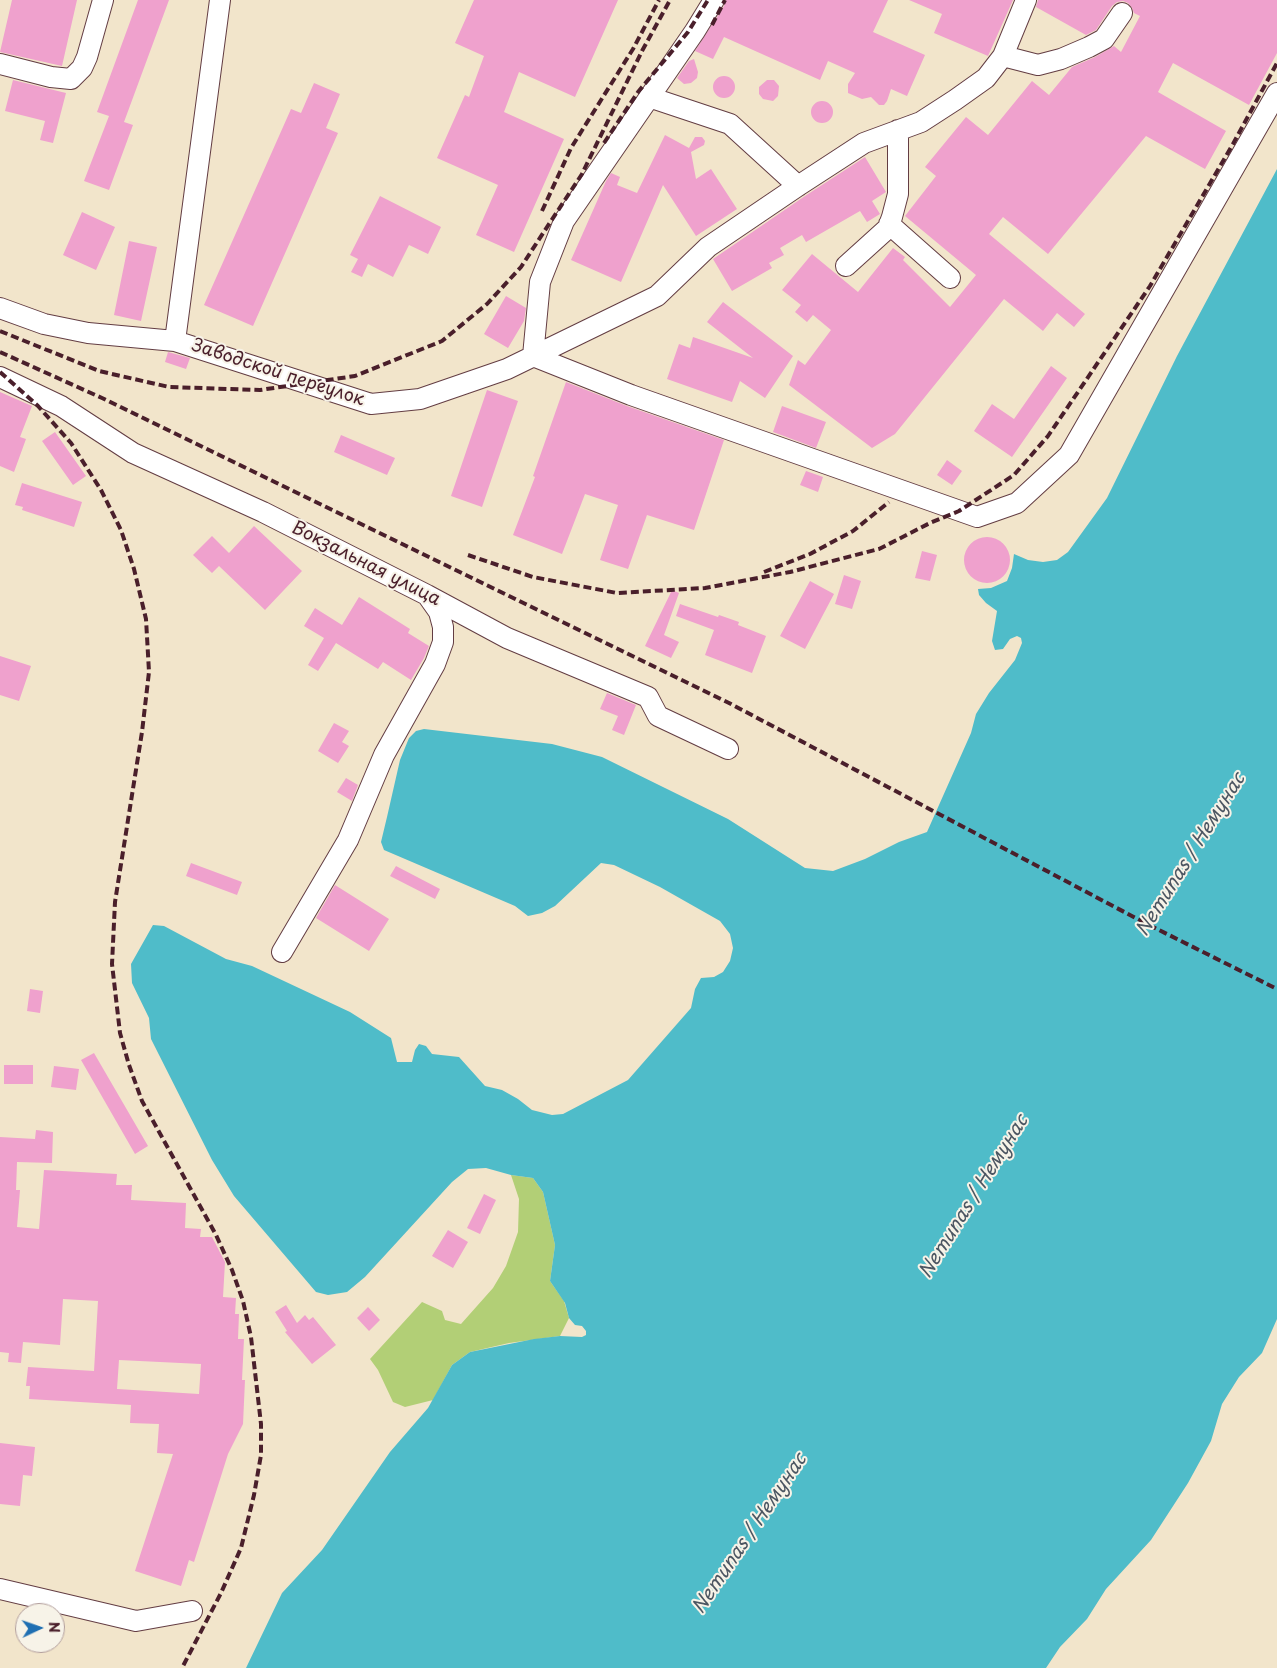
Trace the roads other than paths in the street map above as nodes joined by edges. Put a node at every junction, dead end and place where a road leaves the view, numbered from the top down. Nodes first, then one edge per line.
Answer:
1 (103, 0) edge
2 (220, 0) edge
3 (714, 0) edge
4 (1026, 0) edge
5 (1122, 13) dead end
6 (1004, 56) junction
7 (0, 64) edge
8 (1277, 93) edge
9 (650, 97) junction
10 (898, 130) junction
11 (798, 186) junction
12 (889, 224) junction
13 (846, 266) dead end
14 (950, 278) dead end
15 (0, 308) edge
16 (175, 341) junction
17 (533, 356) junction
18 (0, 377) edge
19 (427, 594) junction
20 (728, 749) dead end
21 (282, 952) dead end
22 (0, 1589) edge
23 (192, 1611) dead end

1 - 7 street
2 - 16 street
3 - 9 street
4 - 6 street, Заводской переулок
5 - 6 street
6 - 10 street, Заводской переулок
8 - 17 street
9 - 11 street
9 - 17 street
10 - 11 street, Заводской переулок
10 - 12 street
11 - 17 street, Заводской переулок
12 - 13 street
12 - 14 street
15 - 16 street, Заводской переулок
16 - 17 street, Заводской переулок
18 - 19 street, Вокзальная улица
19 - 20 street, Вокзальная улица
19 - 21 street
22 - 23 street

